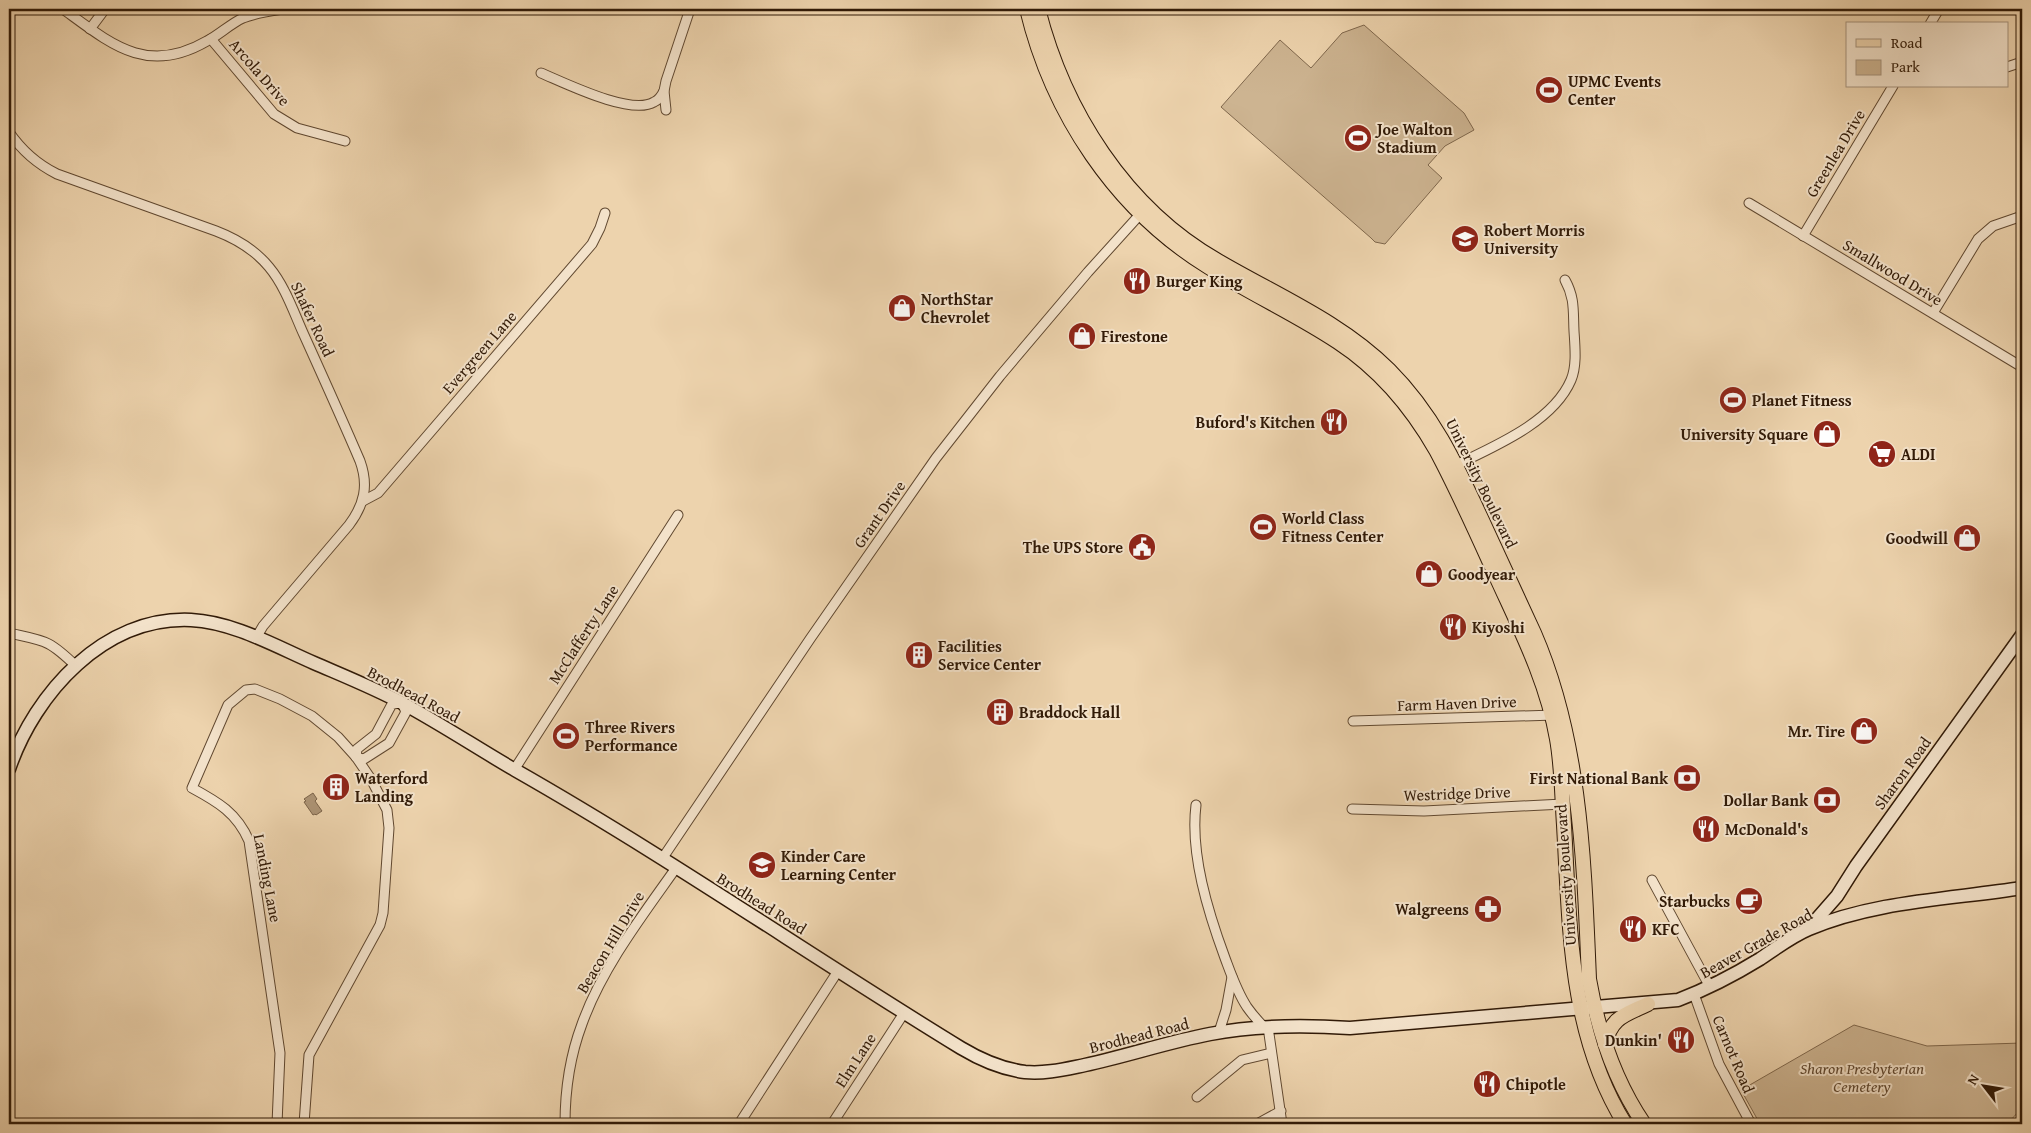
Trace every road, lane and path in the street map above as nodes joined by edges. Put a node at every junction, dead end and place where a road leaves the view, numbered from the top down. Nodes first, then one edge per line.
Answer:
1 (63, 9) edge
2 (105, 9) edge
3 (284, 9) edge
4 (690, 9) edge
5 (1026, 9) edge
6 (1038, 9) edge
7 (1939, 9) edge
8 (1931, 22) edge
9 (90, 29) junction
10 (212, 39) junction
11 (2022, 62) edge
12 (2008, 67) edge
13 (541, 73) dead end
14 (1892, 88) edge
15 (664, 91) junction
16 (666, 110) dead end
17 (9, 132) edge
18 (345, 141) dead end
19 (1749, 203) dead end
20 (1144, 210) junction
21 (605, 213) dead end
22 (2022, 216) edge
23 (1803, 236) junction
24 (1565, 280) dead end
25 (1932, 313) junction
26 (2022, 367) edge
27 (1456, 465) junction
28 (363, 501) junction
29 (678, 515) dead end
30 (9, 633) edge
31 (2022, 635) edge
32 (256, 638) junction
33 (76, 666) junction
34 (402, 703) junction
35 (1557, 715) junction
36 (1353, 721) dead end
37 (356, 757) junction
38 (9, 768) edge
39 (514, 770) junction
40 (1563, 804) junction
41 (1196, 805) dead end
42 (1352, 809) dead end
43 (662, 859) junction
44 (676, 868) junction
45 (1652, 880) dead end
46 (2022, 888) edge
47 (1807, 929) junction
48 (838, 971) junction
49 (1232, 976) junction
50 (1710, 987) junction
51 (1694, 994) junction
52 (1648, 1004) junction
53 (1594, 1007) junction
54 (1580, 1008) junction
55 (904, 1013) junction
56 (1266, 1027) junction
57 (1219, 1032) junction
58 (1604, 1044) junction
59 (1271, 1054) junction
60 (1197, 1097) dead end
61 (1281, 1111) junction
62 (277, 1124) edge
63 (304, 1124) edge
64 (564, 1124) edge
65 (739, 1124) edge
66 (832, 1124) edge
67 (1257, 1124) edge
68 (1282, 1124) edge
69 (1626, 1124) edge
70 (1644, 1124) edge
71 (1751, 1124) edge

1 - 9 street
2 - 9 street
3 - 10 street
4 - 15 street
5 - 20 main road, University Boulevard
6 - 20 main road, University Boulevard
7 - 8 street
9 - 10 street
10 - 18 street, Arcola Drive
11 - 12 street
13 - 15 street
14 - 23 street, Greenlea Drive
15 - 16 street
17 - 28 street, Shafer Road
19 - 23 street, Smallwood Drive
20 - 27 main road, University Boulevard
20 - 35 main road, University Boulevard
20 - 43 street, Grant Drive
21 - 28 street, Evergreen Lane
22 - 25 street
23 - 25 street, Smallwood Drive
24 - 27 street
25 - 26 street, Smallwood Drive
27 - 35 main road, University Boulevard
28 - 32 street, Shafer Road
29 - 39 street, McClafferty Lane
30 - 33 street
31 - 47 main road, Sharon Road
32 - 33 main road, Brodhead Road
32 - 34 main road, Brodhead Road
33 - 38 main road, Brodhead Road
34 - 37 street
34 - 37 street
34 - 39 main road, Brodhead Road
35 - 36 street, Farm Haven Drive
35 - 40 main road, University Boulevard
35 - 53 main road, University Boulevard
37 - 62 street, Landing Lane
37 - 63 street, Landing Lane
39 - 43 main road, Brodhead Road
40 - 42 street, Westridge Drive
40 - 54 main road, University Boulevard
41 - 49 street
43 - 44 main road, Brodhead Road
44 - 48 main road, Brodhead Road
44 - 64 street, Beacon Hill Drive
45 - 50 street
46 - 47 main road, Beaver Grade Road
47 - 50 main road, Beaver Grade Road
48 - 55 main road, Brodhead Road
48 - 65 street
49 - 56 street
49 - 57 street
50 - 51 main road, Beaver Grade Road
51 - 52 main road, Beaver Grade Road
51 - 71 street, Carnot Road
52 - 53 main road, Beaver Grade Road
52 - 58 main road
53 - 54 main road, Brodhead Road
53 - 58 main road, University Boulevard
54 - 56 main road, Brodhead Road
54 - 69 main road, University Boulevard
55 - 57 main road, Brodhead Road
55 - 66 street, Elm Lane
56 - 57 main road, Brodhead Road
56 - 59 street
58 - 70 main road, University Boulevard
59 - 60 street
59 - 61 street
61 - 67 street
61 - 68 street

